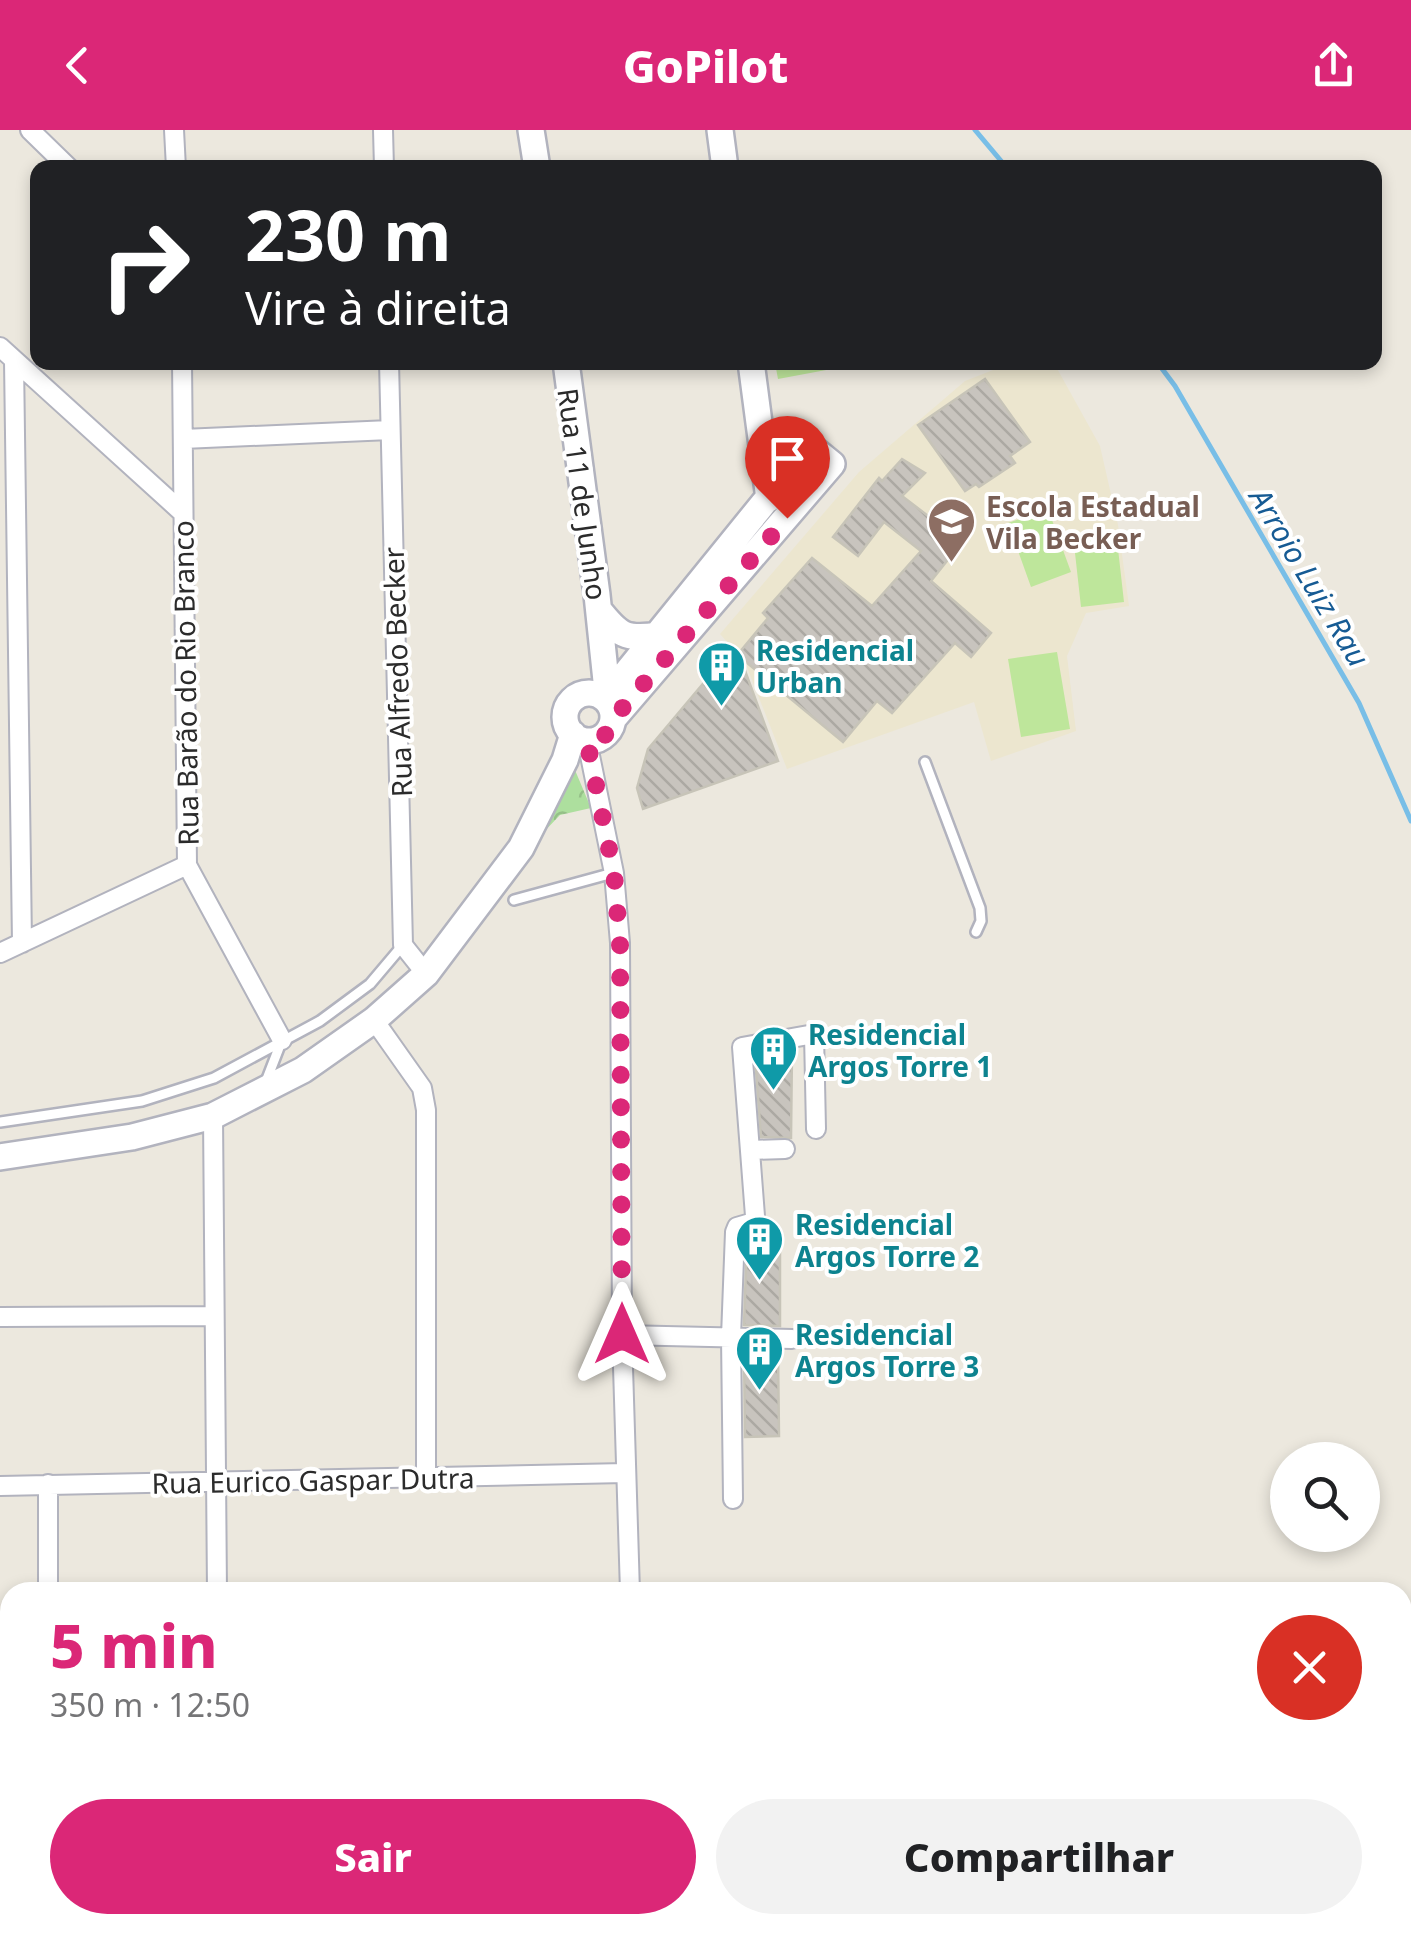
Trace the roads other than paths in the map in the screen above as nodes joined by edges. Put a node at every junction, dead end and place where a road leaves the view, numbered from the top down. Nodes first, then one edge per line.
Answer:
1 (30, 130) edge
2 (174, 130) edge
3 (383, 130) edge
4 (532, 130) edge
5 (720, 130) edge
6 (61, 160) edge
7 (176, 160) edge
8 (384, 160) edge
9 (536, 160) edge
10 (724, 160) edge
11 (7, 354) edge
12 (182, 370) edge
13 (388, 370) edge
14 (567, 370) edge
15 (752, 370) edge
16 (390, 430) junction
17 (183, 439) junction
18 (769, 499) junction
19 (182, 513) junction
20 (600, 618) junction
21 (658, 635) junction
22 (602, 704) junction
23 (580, 738) junction
24 (925, 762) dead end
25 (187, 865) junction
26 (614, 873) junction
27 (514, 900) dead end
28 (976, 932) dead end
29 (22, 943) junction
30 (403, 945) junction
31 (0, 953) edge
32 (426, 974) junction
33 (374, 1020) junction
34 (282, 1040) junction
35 (263, 1091) junction
36 (214, 1116) junction
37 (0, 1122) edge
38 (816, 1129) dead end
39 (785, 1149) dead end
40 (750, 1150) junction
41 (0, 1156) edge
42 (214, 1316) junction
43 (0, 1317) edge
44 (622, 1334) junction
45 (731, 1337) junction
46 (792, 1338) dead end
47 (625, 1473) junction
48 (426, 1480) junction
49 (214, 1481) junction
50 (48, 1484) junction
51 (0, 1486) edge
52 (733, 1500) dead end
53 (48, 1582) edge
54 (217, 1582) edge
55 (630, 1582) edge

1 - 6 street
2 - 7 street
3 - 8 street
4 - 9 main road
5 - 10 main road
11 - 19 street
11 - 29 street
12 - 17 street, Rua Barão do Rio Branco
13 - 16 street, Rua Alfredo Becker
14 - 20 main road, Rua 11 de Junho
15 - 18 main road
16 - 17 street
16 - 30 street, Rua Alfredo Becker
17 - 19 street, Rua Barão do Rio Branco
18 - 21 main road
18 - 22 main road
19 - 25 street, Rua Barão do Rio Branco
20 - 21 main road
20 - 22 main road, Rua 11 de Junho
21 - 22 main road
22 - 23 main road
22 - 23 main road
23 - 26 street
23 - 32 main road
24 - 28 lane
25 - 29 street
25 - 34 street, Rua Barão do Rio Branco
26 - 27 lane
26 - 44 street
29 - 31 street
30 - 32 street
30 - 34 lane
32 - 33 main road
33 - 35 main road
33 - 48 street
34 - 35 lane
34 - 37 lane
35 - 36 main road
36 - 41 main road
36 - 42 street
38 - 40 street
39 - 40 street
40 - 45 street
42 - 43 street
42 - 49 street
44 - 45 street
44 - 47 street
45 - 46 street
45 - 52 street
47 - 48 street, Rua Eurico Gaspar Dutra
47 - 55 street
48 - 49 street, Rua Eurico Gaspar Dutra
49 - 50 street, Rua Eurico Gaspar Dutra
49 - 54 street
50 - 51 street, Rua Eurico Gaspar Dutra
50 - 53 street

